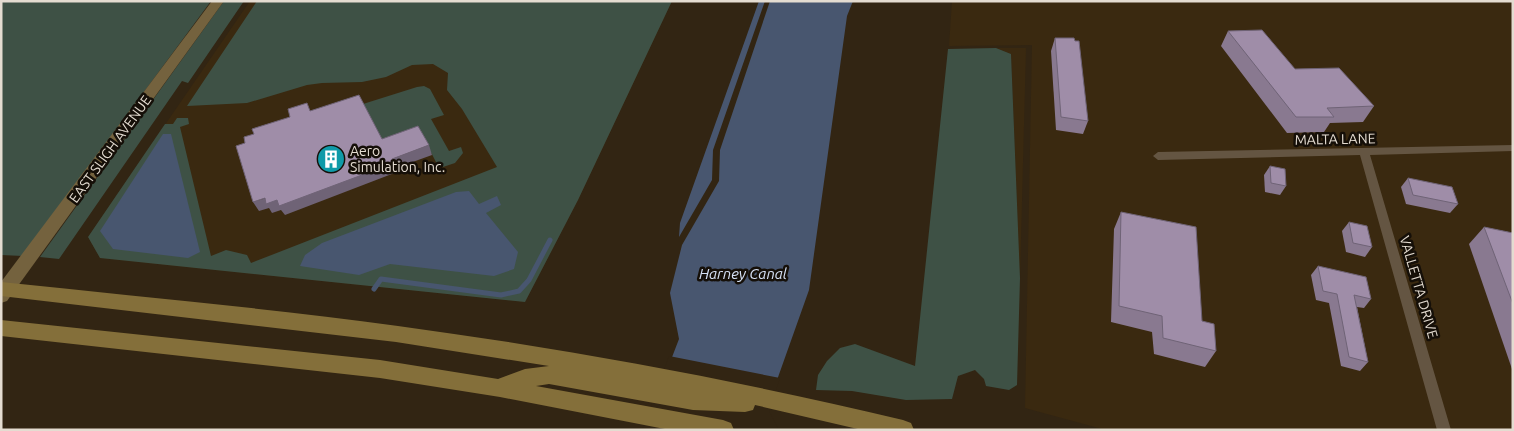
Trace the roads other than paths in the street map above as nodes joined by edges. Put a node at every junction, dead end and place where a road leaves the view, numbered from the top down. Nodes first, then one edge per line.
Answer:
1 (218, 1) edge
2 (1513, 148) edge
3 (1364, 152) junction
4 (1158, 156) dead end
5 (3, 292) edge
6 (1, 328) edge
7 (628, 390) junction
8 (723, 430) edge
9 (903, 430) edge
10 (1444, 430) edge

1 - 5 street, EAST SLIGH AVENUE
2 - 3 street, MALTA LANE
3 - 4 street, MALTA LANE
3 - 10 street, VALLETTA DRIVE
5 - 7 main road
6 - 7 main road
7 - 8 main road
7 - 9 main road

